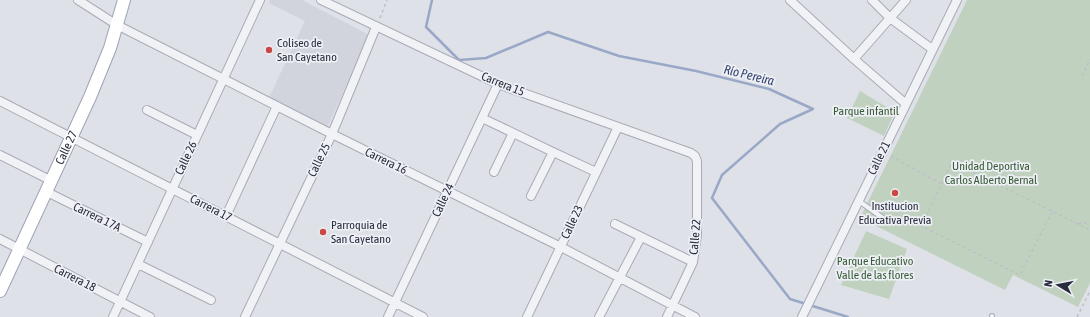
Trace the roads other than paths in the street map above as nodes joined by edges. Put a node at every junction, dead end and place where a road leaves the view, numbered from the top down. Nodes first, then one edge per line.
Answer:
1 (78, 0) edge
2 (124, 0) edge
3 (260, 0) edge
4 (321, 0) edge
5 (790, 0) edge
6 (804, 0) edge
7 (872, 0) edge
8 (906, 0) edge
9 (957, 0) edge
10 (798, 7) junction
11 (890, 18) junction
12 (117, 25) junction
13 (376, 27) junction
14 (932, 49) junction
15 (854, 59) junction
16 (223, 79) junction
17 (498, 84) junction
18 (0, 101) edge
19 (906, 104) junction
20 (277, 106) junction
21 (147, 110) dead end
22 (482, 118) junction
23 (618, 127) junction
24 (513, 133) junction
25 (332, 134) junction
26 (197, 135) junction
27 (72, 137) junction
28 (553, 152) junction
29 (691, 153) joint
30 (0, 155) edge
31 (494, 172) dead end
32 (596, 172) junction
33 (52, 181) junction
34 (172, 188) junction
35 (47, 192) junction
36 (447, 192) junction
37 (531, 196) dead end
38 (859, 200) junction
39 (226, 216) junction
40 (887, 221) dead end
41 (615, 224) dead end
42 (641, 237) junction
43 (0, 239) edge
44 (148, 242) junction
45 (279, 243) junction
46 (561, 247) junction
47 (19, 250) junction
48 (693, 262) junction
49 (138, 264) junction
50 (620, 278) junction
51 (0, 291) edge
52 (211, 300) dead end
53 (120, 301) junction
54 (395, 303) junction
55 (673, 305) junction
56 (113, 317) edge
57 (150, 317) edge
58 (245, 317) edge
59 (388, 317) edge
60 (422, 317) edge
61 (527, 317) edge
62 (599, 317) edge
63 (667, 317) edge
64 (696, 317) edge
65 (802, 317) edge

1 - 12 street, Carrera 16
2 - 12 main road, Calle 27
3 - 16 street, Calle 26
4 - 13 street, Carrera 15
5 - 10 street
6 - 10 street
7 - 11 street
8 - 11 street
9 - 14 street, Calle 21
10 - 15 street
11 - 14 street
11 - 15 street
12 - 16 street, Carrera 16
12 - 27 main road, Calle 27
13 - 17 street, Carrera 15
13 - 25 street, Calle 25
14 - 19 street, Calle 21
15 - 19 street
16 - 20 street, Carrera 16
16 - 26 street, Calle 26
17 - 22 street, Calle 24
17 - 23 street, Carrera 15
18 - 27 street, Carrera 17
19 - 38 street, Calle 21
20 - 25 street, Carrera 16
20 - 39 street
21 - 26 street
22 - 24 street
22 - 36 street, Calle 24
23 - 29 street, Carrera 15
23 - 32 street, Calle 23
24 - 28 street
24 - 31 street
25 - 36 street, Carrera 16
25 - 45 street, Calle 25
26 - 34 street, Calle 26
27 - 33 main road, Calle 27
27 - 34 street, Carrera 17
28 - 32 street
28 - 37 street
29 - 48 street, Calle 22
30 - 33 street
32 - 46 street, Calle 23
33 - 35 main road, Calle 27
34 - 39 street, Carrera 17
34 - 44 street, Calle 26
35 - 44 street, Carrera 17A
35 - 47 main road, Calle 27
36 - 46 street, Carrera 16
36 - 54 street, Calle 24
38 - 40 lane
38 - 65 street, Calle 21
39 - 45 street, Carrera 17
41 - 42 street
42 - 48 street
42 - 50 street
43 - 47 street, Carrera 18
44 - 49 street, Calle 26
45 - 54 street, Carrera 17
45 - 58 street, Calle 25
46 - 50 street, Carrera 16
46 - 61 street, Calle 23
47 - 51 main road, Calle 27
47 - 53 street, Carrera 18
48 - 55 street, Calle 22
49 - 52 street
49 - 53 street, Calle 26
50 - 55 street, Carrera 16
50 - 62 street
53 - 56 street, Calle 26
53 - 57 street, Carrera 18
54 - 59 street, Calle 24
54 - 60 street, Carrera 17
55 - 63 street, Calle 22
55 - 64 street, Carrera 16

